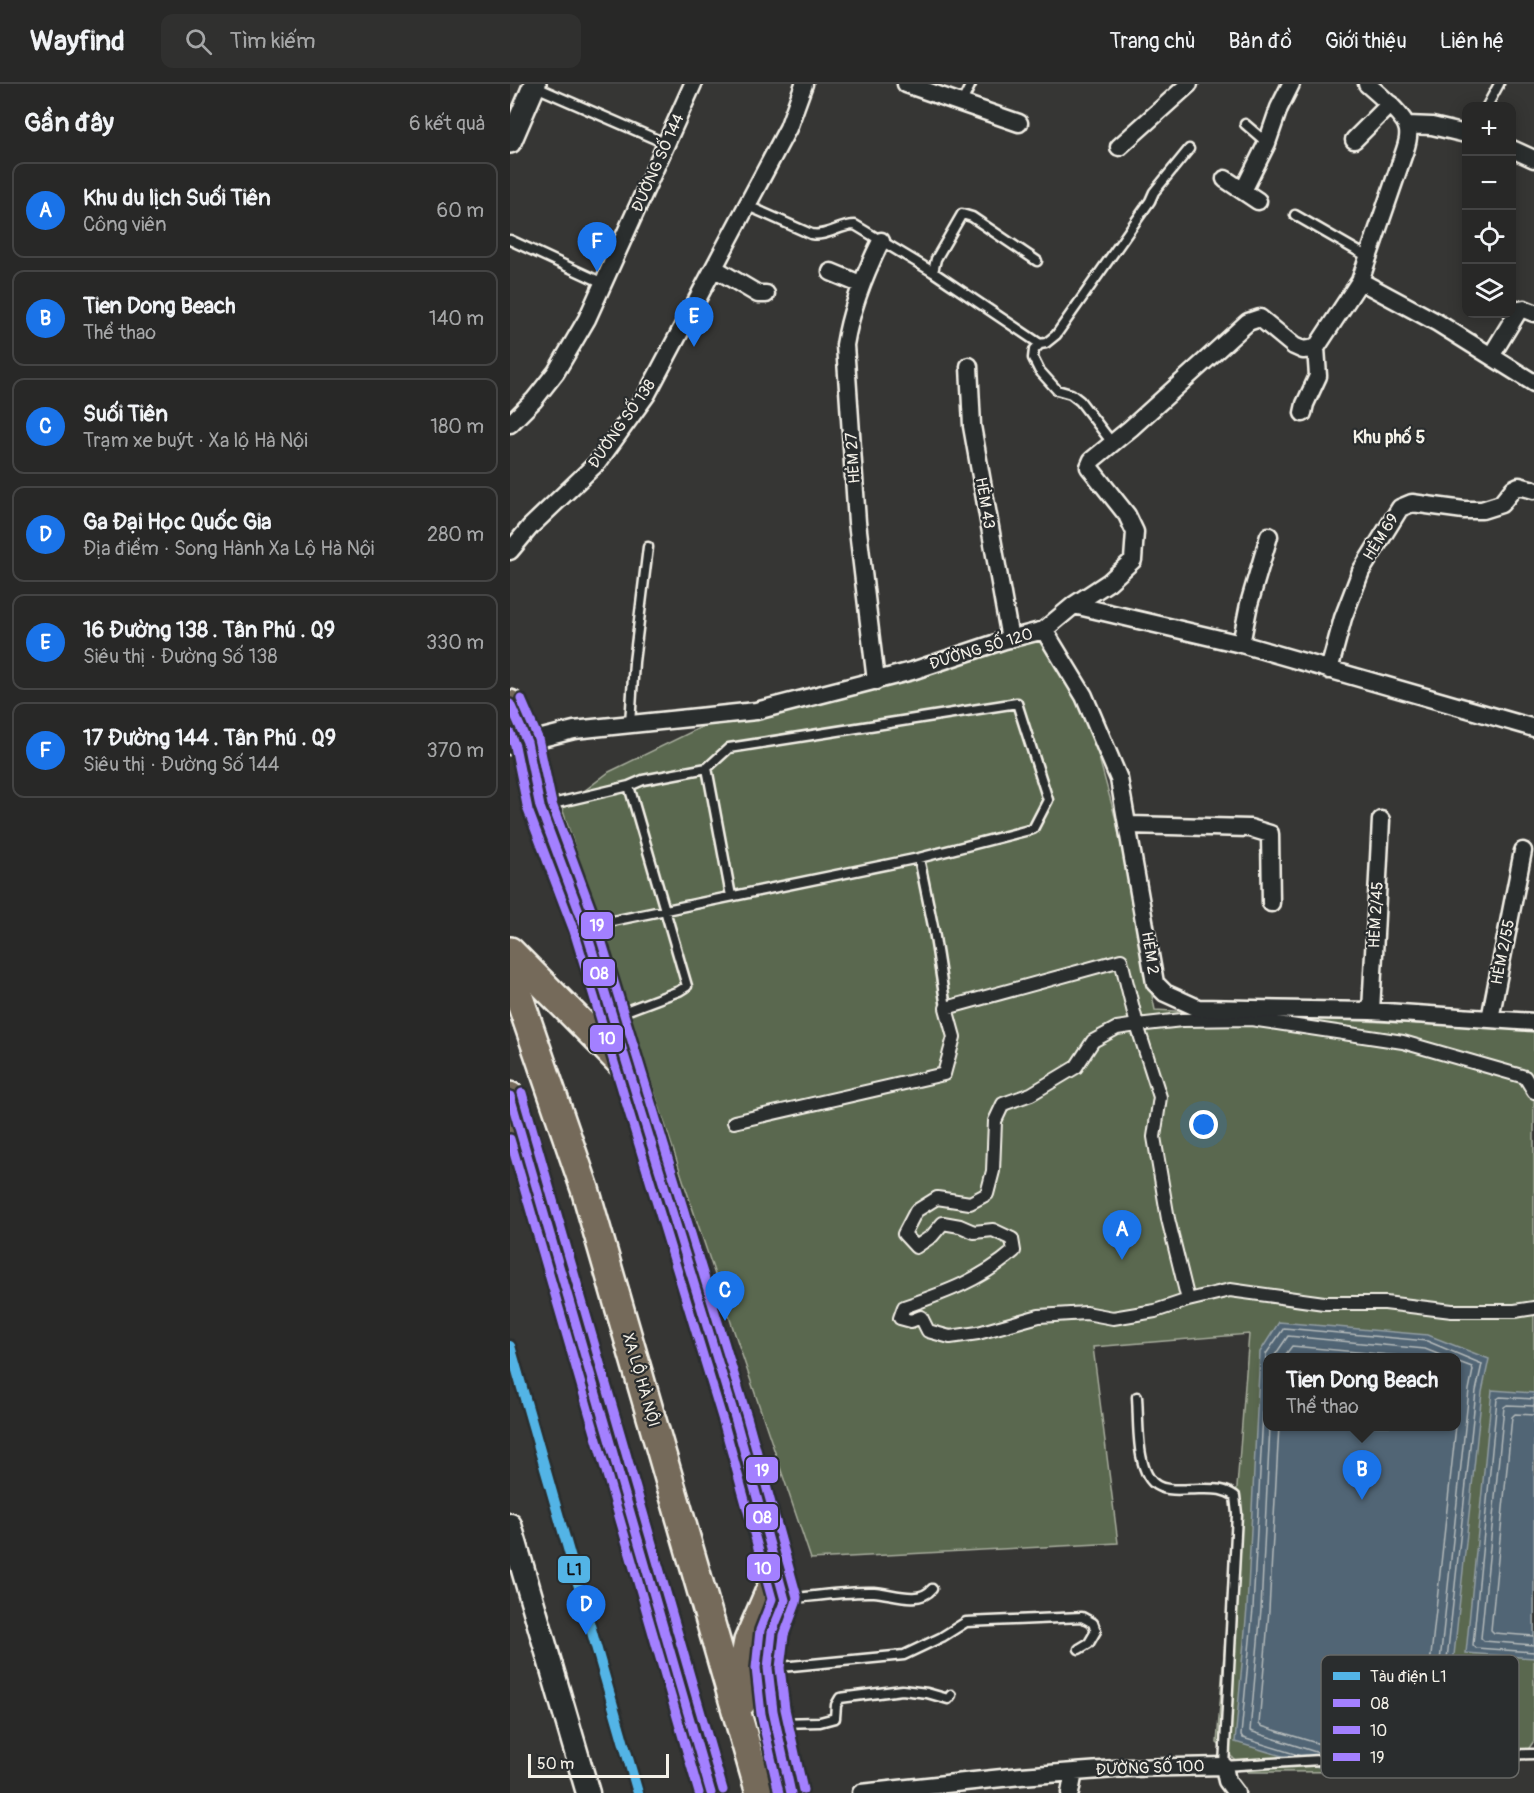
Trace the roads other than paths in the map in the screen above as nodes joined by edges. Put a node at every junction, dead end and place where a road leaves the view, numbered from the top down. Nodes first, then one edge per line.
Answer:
1 (693, 84) edge
2 (804, 84) edge
3 (906, 84) edge
4 (971, 84) edge
5 (1189, 84) edge
6 (1291, 84) edge
7 (1367, 84) edge
8 (1499, 84) edge
9 (533, 87) edge
10 (962, 102) junction
11 (1489, 102) edge
12 (1390, 105) junction
13 (1019, 123) dead end
14 (1245, 124) dead end
15 (1407, 125) junction
16 (1462, 133) edge
17 (1354, 140) dead end
18 (510, 142) edge
19 (1267, 143) junction
20 (667, 144) junction
21 (1119, 147) dead end
22 (1189, 149) dead end
23 (1516, 152) edge
24 (1534, 159) edge
25 (1225, 179) dead end
26 (1243, 191) junction
27 (1258, 201) dead end
28 (748, 206) junction
29 (1295, 215) dead end
30 (510, 240) edge
31 (881, 241) junction
32 (1368, 257) junction
33 (1037, 261) dead end
34 (714, 268) junction
35 (831, 272) dead end
36 (933, 272) junction
37 (1360, 281) junction
38 (603, 283) junction
39 (860, 285) junction
40 (766, 294) dead end
41 (1534, 313) edge
42 (1040, 344) junction
43 (1316, 348) junction
44 (1491, 356) junction
45 (969, 366) dead end
46 (1534, 383) edge
47 (1303, 413) dead end
48 (510, 424) edge
49 (1113, 444) junction
50 (1534, 490) edge
51 (1269, 536) dead end
52 (648, 547) dead end
53 (510, 550) edge
54 (1074, 606) junction
55 (1044, 630) junction
56 (1010, 639) junction
57 (1241, 644) junction
58 (1329, 670) junction
59 (876, 681) junction
60 (510, 704) edge
61 (630, 724) junction
62 (1534, 728) edge
63 (516, 749) edge
64 (707, 768) junction
65 (629, 786) junction
66 (540, 807) junction
67 (1382, 820) dead end
68 (1129, 825) junction
69 (1522, 851) dead end
70 (919, 858) junction
71 (731, 896) junction
72 (1271, 903) dead end
73 (665, 909) junction
74 (585, 927) junction
75 (510, 951) edge
76 (510, 971) edge
77 (946, 1008) junction
78 (1371, 1011) junction
79 (612, 1016) junction
80 (1490, 1019) junction
81 (1534, 1022) edge
82 (1137, 1025) junction
83 (628, 1070) junction
84 (1534, 1092) edge
85 (510, 1096) edge
86 (734, 1122) dead end
87 (510, 1154) edge
88 (534, 1177) junction
89 (1188, 1300) junction
90 (1534, 1308) edge
91 (1137, 1397) dead end
92 (510, 1525) edge
93 (778, 1573) junction
94 (932, 1589) dead end
95 (785, 1600) junction
96 (1079, 1649) dead end
97 (768, 1668) junction
98 (951, 1695) dead end
99 (775, 1723) junction
100 (742, 1728) junction
101 (1519, 1754) edge
102 (1534, 1754) edge
103 (1321, 1760) edge
104 (1224, 1766) junction
105 (1074, 1772) junction
106 (585, 1784) edge
107 (711, 1793) edge
108 (760, 1793) edge
109 (790, 1793) edge
110 (861, 1793) edge
111 (1070, 1793) edge
112 (1236, 1793) edge

1 - 20 street, ĐƯỜNG SỐ 144
2 - 28 street, ĐƯỜNG SỐ 138
3 - 10 street
4 - 10 lane
5 - 21 street
6 - 19 street
7 - 12 street
8 - 11 lane
9 - 18 street
9 - 20 lane
10 - 13 street
12 - 15 street
12 - 17 street
14 - 19 lane
15 - 16 street
15 - 32 street
19 - 26 street
20 - 38 street, ĐƯỜNG SỐ 144
22 - 42 lane
23 - 24 street
25 - 26 street
26 - 27 street
28 - 31 lane
28 - 34 street, ĐƯỜNG SỐ 138
29 - 32 lane
30 - 38 lane
31 - 36 lane
31 - 39 street, HẺM 27
32 - 37 street
33 - 36 lane
34 - 40 street
34 - 53 street, ĐƯỜNG SỐ 138
35 - 39 street
36 - 42 lane
37 - 43 street
37 - 44 street
38 - 48 street, ĐƯỜNG SỐ 144
39 - 59 street, HẺM 27
41 - 44 street
42 - 49 lane
43 - 47 street
43 - 49 street, ĐƯỜNG SỐ 120
44 - 46 street
45 - 56 street, HẺM 43
49 - 54 street, ĐƯỜNG SỐ 120
50 - 58 street, HẺM 69
51 - 57 street
52 - 61 lane
54 - 55 street, ĐƯỜNG SỐ 120
54 - 57 street
55 - 56 street, ĐƯỜNG SỐ 120
55 - 68 street, HẺM 2
56 - 59 street, ĐƯỜNG SỐ 120
57 - 58 street
58 - 62 street
59 - 61 street, ĐƯỜNG SỐ 120
60 - 63 highway
61 - 63 street, ĐƯỜNG SỐ 120
63 - 66 highway
64 - 65 lane
64 - 70 lane
64 - 71 lane
65 - 66 lane
65 - 73 lane
66 - 74 highway
67 - 78 street, HẺM 2/45
68 - 72 street
68 - 78 street, HẺM 2
69 - 80 street, HẺM 2/55
70 - 71 lane
70 - 77 lane
71 - 73 lane
73 - 74 lane
73 - 79 lane
74 - 79 highway
75 - 83 highway
76 - 100 highway, XA LỘ HÀ NỘI
77 - 82 street
77 - 86 street
78 - 80 street, HẺM 2
79 - 83 highway
80 - 81 street, HẺM 2
82 - 84 street
82 - 89 street
82 - 89 street
83 - 93 highway
85 - 88 highway
87 - 88 highway
88 - 107 highway
89 - 90 street
91 - 104 lane
92 - 106 main road
93 - 95 highway
93 - 100 highway
94 - 95 lane
95 - 97 highway
96 - 97 lane
97 - 99 highway
98 - 99 lane
99 - 109 highway
100 - 108 highway, XA LỘ HÀ NỘI
101 - 102 lane
103 - 104 lane
104 - 105 street, ĐƯỜNG SỐ 100
104 - 112 street
105 - 110 street, ĐƯỜNG SỐ 100
105 - 111 street

